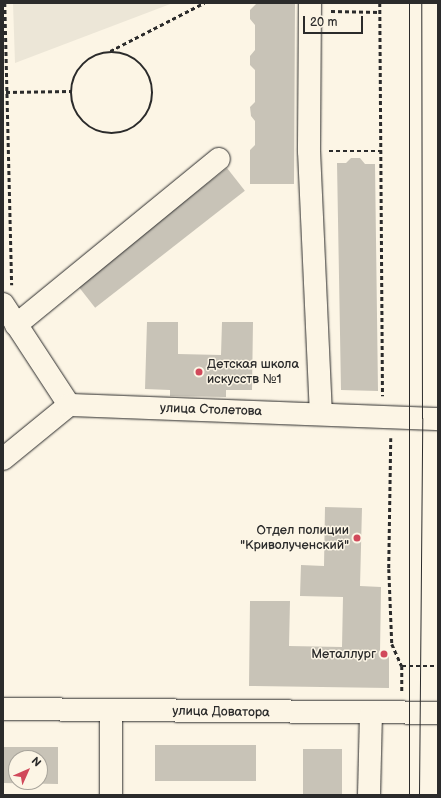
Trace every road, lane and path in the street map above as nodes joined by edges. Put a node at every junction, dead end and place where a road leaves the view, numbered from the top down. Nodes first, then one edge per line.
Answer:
1 (5, 3) edge
2 (204, 3) edge
3 (380, 3) edge
4 (197, 5) edge
5 (310, 7) edge
6 (380, 12) junction
7 (110, 51) junction
8 (71, 91) junction
9 (6, 92) junction
10 (309, 151) junction
11 (382, 151) junction
12 (218, 159) dead end
13 (3, 304) edge
14 (21, 321) junction
15 (68, 405) junction
16 (321, 414) junction
17 (391, 417) junction
18 (438, 419) edge
19 (3, 459) edge
20 (402, 666) junction
21 (438, 666) edge
22 (3, 710) edge
23 (111, 711) junction
24 (371, 713) junction
25 (402, 713) junction
26 (438, 713) edge
27 (111, 795) edge
28 (370, 795) edge

1 - 9 path
2 - 4 path
3 - 6 path
4 - 7 path
5 - 6 path
5 - 10 street
6 - 11 path
7 - 8 path
7 - 8 path
8 - 9 path
9 - 14 path
10 - 11 path
10 - 16 street
11 - 17 path
12 - 14 street
13 - 14 street
14 - 15 street
15 - 16 street, улица Столетова
15 - 19 street
16 - 17 street, улица Столетова
17 - 18 street, улица Столетова
17 - 20 path
20 - 21 path
20 - 25 path
22 - 23 street, улица Доватора
23 - 24 street, улица Доватора
23 - 27 street
24 - 25 street, улица Доватора
24 - 28 street
25 - 26 street, улица Доватора

